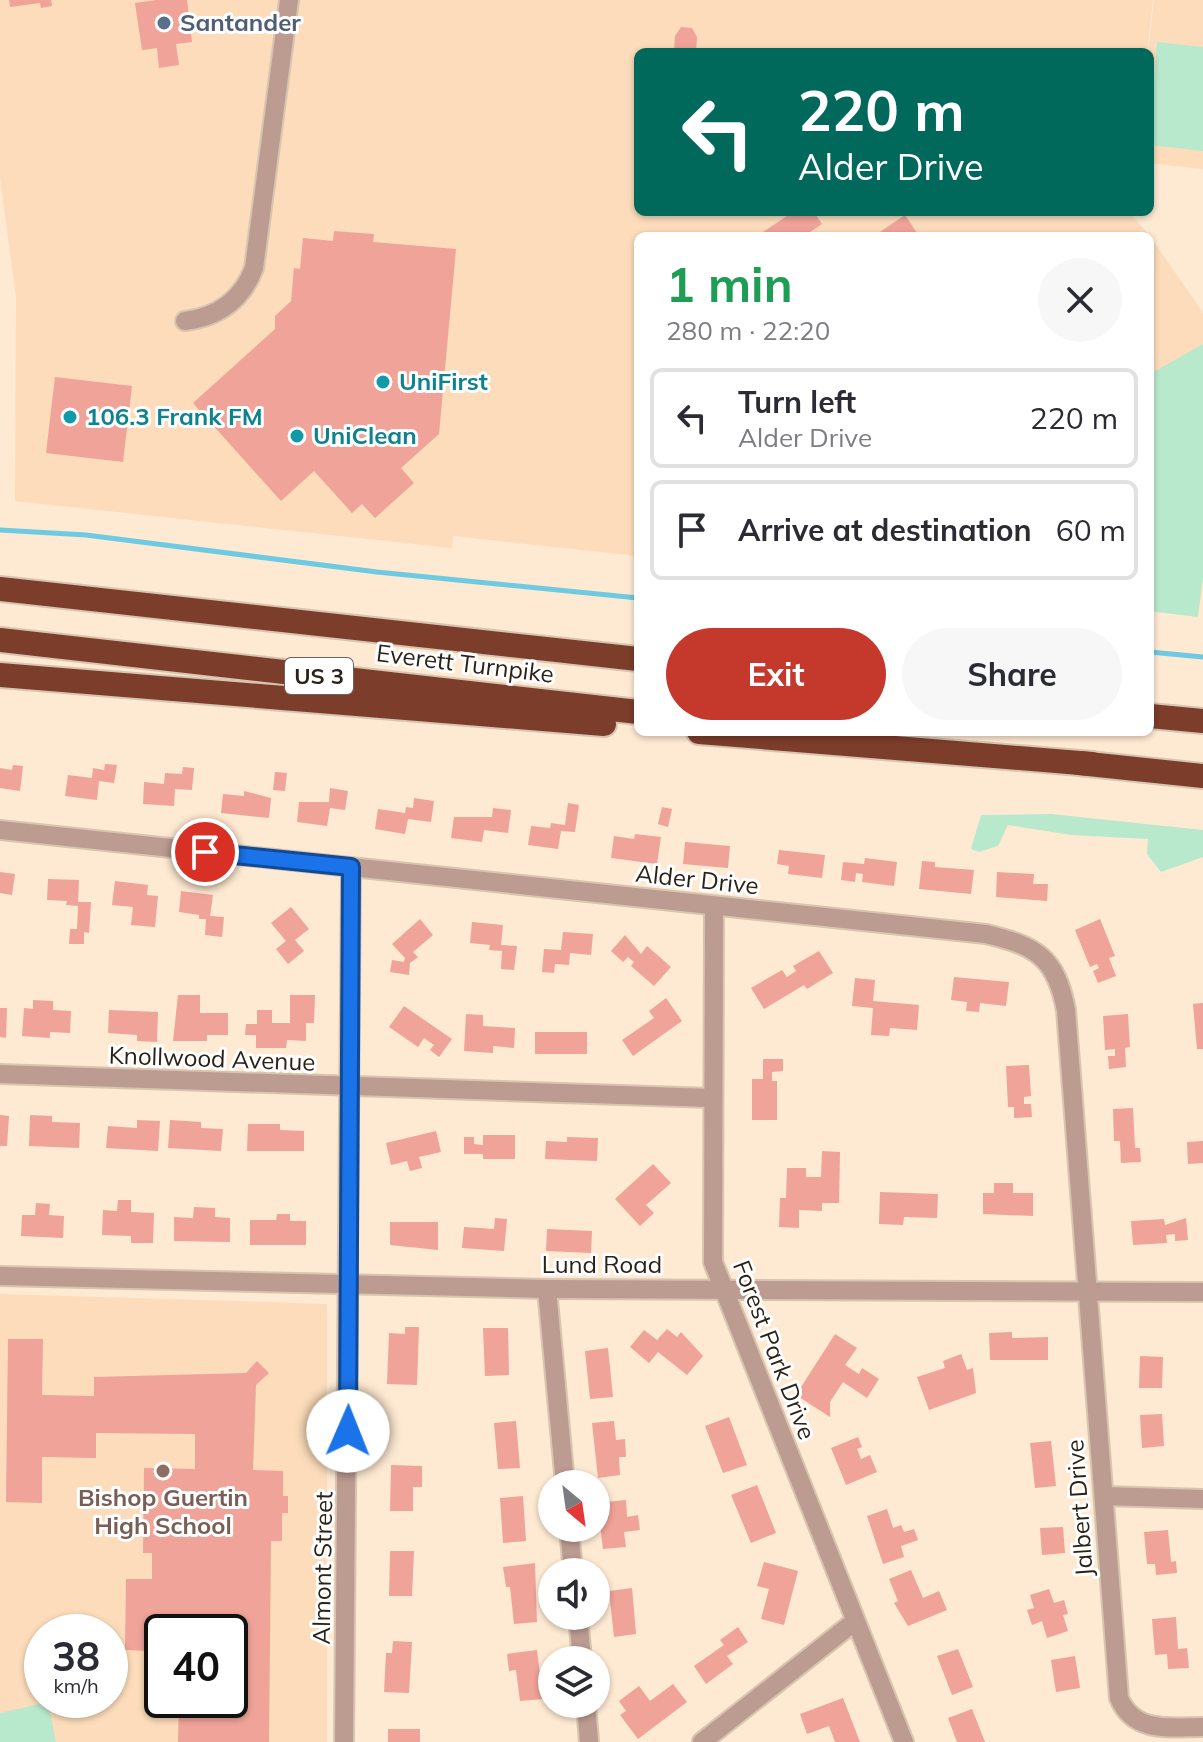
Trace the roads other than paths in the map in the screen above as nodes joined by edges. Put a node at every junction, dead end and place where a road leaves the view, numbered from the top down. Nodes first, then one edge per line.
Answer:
1 (289, 0) edge
2 (185, 321) dead end
3 (0, 589) edge
4 (0, 640) edge
5 (634, 659) edge
6 (0, 675) edge
7 (634, 712) edge
8 (1154, 716) edge
9 (1203, 721) edge
10 (634, 727) edge
11 (748, 736) edge
12 (846, 736) edge
13 (1092, 764) junction
14 (1203, 776) edge
15 (0, 830) edge
16 (351, 867) junction
17 (714, 906) junction
18 (0, 1074) edge
19 (350, 1088) junction
20 (711, 1098) junction
21 (0, 1276) edge
22 (351, 1285) junction
23 (547, 1289) junction
24 (722, 1290) junction
25 (1088, 1292) junction
26 (1203, 1292) edge
27 (564, 1470) edge
28 (1104, 1496) junction
29 (1203, 1499) edge
30 (854, 1622) junction
31 (587, 1718) edge
32 (1203, 1727) edge
33 (344, 1742) edge
34 (589, 1742) edge
35 (702, 1742) edge
36 (904, 1742) edge

1 - 2 street
3 - 5 highway, Everett Turnpike / US 3
4 - 7 highway, Everett Turnpike / US 3
6 - 10 highway
8 - 9 highway
11 - 13 highway
12 - 13 highway
13 - 14 highway
15 - 16 street, Alder Drive
16 - 17 street, Alder Drive
16 - 19 street, Almont Street
17 - 20 street, Forest Park Drive
17 - 25 street, Alder Drive
18 - 19 street, Knollwood Avenue
19 - 20 street, Knollwood Avenue
19 - 22 street, Almont Street
20 - 24 street, Forest Park Drive
21 - 22 street, Lund Road
22 - 23 street, Lund Road
22 - 33 street, Almont Street
23 - 24 street, Lund Road
23 - 27 street
24 - 25 street, Lund Road
24 - 30 street, Forest Park Drive
25 - 26 street, Lund Road
25 - 28 street, Jalbert Drive
28 - 29 street
28 - 32 street, Jalbert Drive
30 - 35 street
30 - 36 street, Forest Park Drive
31 - 34 street

